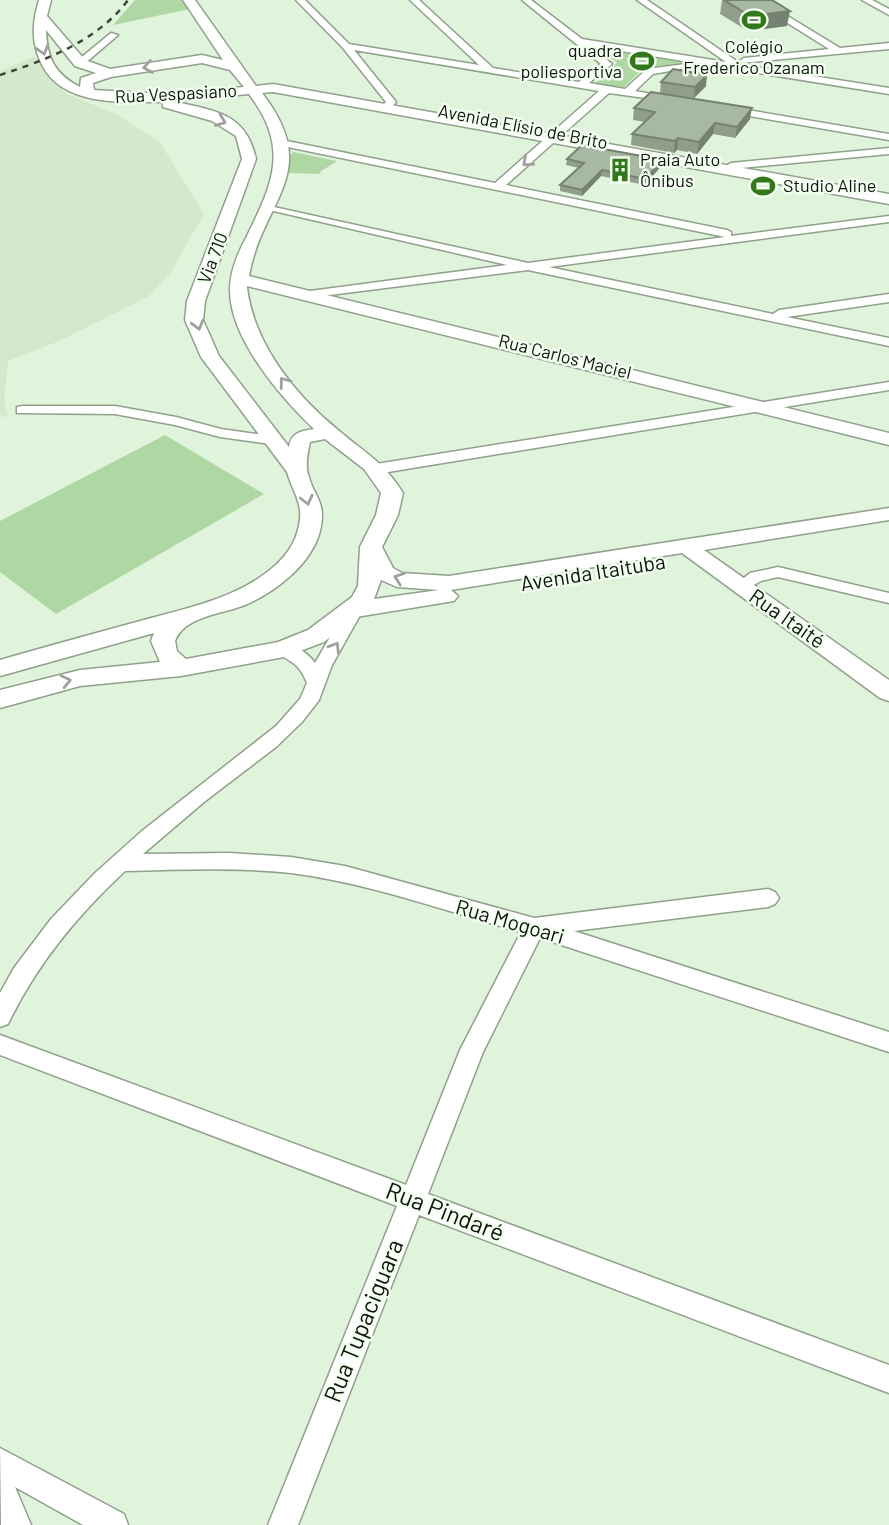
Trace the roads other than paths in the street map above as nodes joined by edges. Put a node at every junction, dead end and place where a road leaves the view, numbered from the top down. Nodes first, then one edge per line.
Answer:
1 (45, 0) edge
2 (188, 0) edge
3 (300, 0) edge
4 (414, 0) edge
5 (526, 0) edge
6 (641, 0) edge
7 (755, 0) edge
8 (866, 0) edge
9 (889, 12) edge
10 (40, 16) junction
11 (114, 35) dead end
12 (582, 42) junction
13 (346, 46) junction
14 (889, 46) edge
15 (224, 50) junction
16 (838, 51) junction
17 (202, 58) junction
18 (732, 62) junction
19 (80, 63) junction
20 (718, 63) junction
21 (490, 69) junction
22 (238, 70) junction
23 (109, 73) junction
24 (581, 85) junction
25 (607, 89) junction
26 (254, 90) junction
27 (889, 91) edge
28 (88, 93) junction
29 (627, 93) junction
30 (131, 98) junction
31 (679, 102) edge
32 (389, 105) junction
33 (718, 108) edge
34 (556, 136) junction
35 (889, 137) edge
36 (282, 143) junction
37 (889, 150) edge
38 (800, 168) junction
39 (741, 169) junction
40 (499, 186) junction
41 (889, 197) edge
42 (269, 207) junction
43 (889, 219) edge
44 (742, 237) junction
45 (530, 267) junction
46 (240, 279) junction
47 (310, 295) junction
48 (889, 298) edge
49 (766, 316) junction
50 (889, 342) edge
51 (889, 386) edge
52 (770, 407) junction
53 (22, 410) dead end
54 (254, 418) junction
55 (328, 433) junction
56 (237, 435) junction
57 (889, 439) edge
58 (271, 440) junction
59 (376, 469) junction
60 (297, 472) junction
61 (889, 514) edge
62 (830, 525) joint
63 (371, 547) junction
64 (693, 551) junction
65 (741, 587) junction
66 (889, 597) edge
67 (354, 610) junction
68 (183, 617) junction
69 (284, 649) junction
70 (0, 668) edge
71 (181, 668) junction
72 (316, 683) junction
73 (889, 692) edge
74 (0, 699) edge
75 (121, 863) junction
76 (768, 898) dead end
77 (534, 928) junction
78 (0, 1017) edge
79 (889, 1042) edge
80 (0, 1045) edge
81 (412, 1200) junction
82 (889, 1379) edge
83 (0, 1463) edge
84 (0, 1487) edge
85 (16, 1525) edge
86 (113, 1525) edge
87 (283, 1525) edge

1 - 10 main road
2 - 15 main road
3 - 13 street
4 - 21 street
5 - 12 street
6 - 18 street
7 - 16 street
8 - 9 street
10 - 19 main road
10 -> 28 main road, Rua Vespasiano
11 - 19 street
12 - 20 street
12 - 24 street
13 - 21 street
13 - 32 street
14 - 16 street
15 - 17 main road
15 - 22 main road
16 - 18 street
17 - 22 main road, Avenida Elísio de Brito
17 -> 23 main road
18 - 20 street
19 - 23 main road
20 - 27 street
20 - 29 street
21 - 24 street
22 - 26 main road
22 - 32 main road, Avenida Elísio de Brito
23 - 28 main road
24 - 25 street
25 - 29 street
25 - 34 street
26 - 30 main road, Rua Vespasiano
26 - 32 street, Avenida Elísio de Brito
26 - 36 main road
28 - 30 main road, Rua Vespasiano
29 - 31 street
30 -> 54 main road, Via 710
32 - 34 street, Avenida Elísio de Brito
33 - 35 street
34 - 39 street, Avenida Elísio de Brito
34 -> 40 street
36 - 40 street
36 - 42 main road
37 - 38 street
38 - 39 main road, Avenida Elísio de Brito
38 - 39 street
38 - 41 main road, Avenida Elísio de Brito
39 - 41 street, Avenida Elísio de Brito
40 - 44 street
42 - 45 street
42 - 46 main road
43 - 44 street
44 - 45 street
45 - 47 street
45 - 49 street
46 - 47 main road, Rua Carlos Maciel
55 -> 46 main road
47 - 52 main road, Rua Carlos Maciel
48 - 49 street
49 - 50 street
51 - 52 street
52 - 57 main road, Rua Carlos Maciel
52 - 59 street
53 - 56 street
54 - 56 street
54 - 58 main road, Via 710
55 - 59 main road
55 - 60 street
56 - 58 street
58 - 60 main road, Via 710
59 - 63 main road
60 -> 68 street
61 - 62 street, Avenida Itaituba
62 - 64 main road, Avenida Itaituba
64 -> 63 main road, Avenida Itaituba
63 - 67 main road
64 - 65 main road, Rua Itaité
64 - 67 main road, Avenida Itaituba
65 - 66 street
65 - 73 main road, Rua Itaité
67 - 69 street
72 -> 67 street
68 - 70 main road
68 - 71 main road
69 - 71 street
69 - 72 street
74 -> 71 street
72 - 75 street
75 - 77 street, Rua Mogoari
75 - 78 street
76 - 77 street
77 - 79 street, Rua Mogoari
77 - 81 street, Rua Tupaciguara
80 - 81 street, Rua Pindaré
81 - 82 street, Rua Pindaré
81 - 87 street, Rua Tupaciguara
83 - 86 street
84 - 85 street

